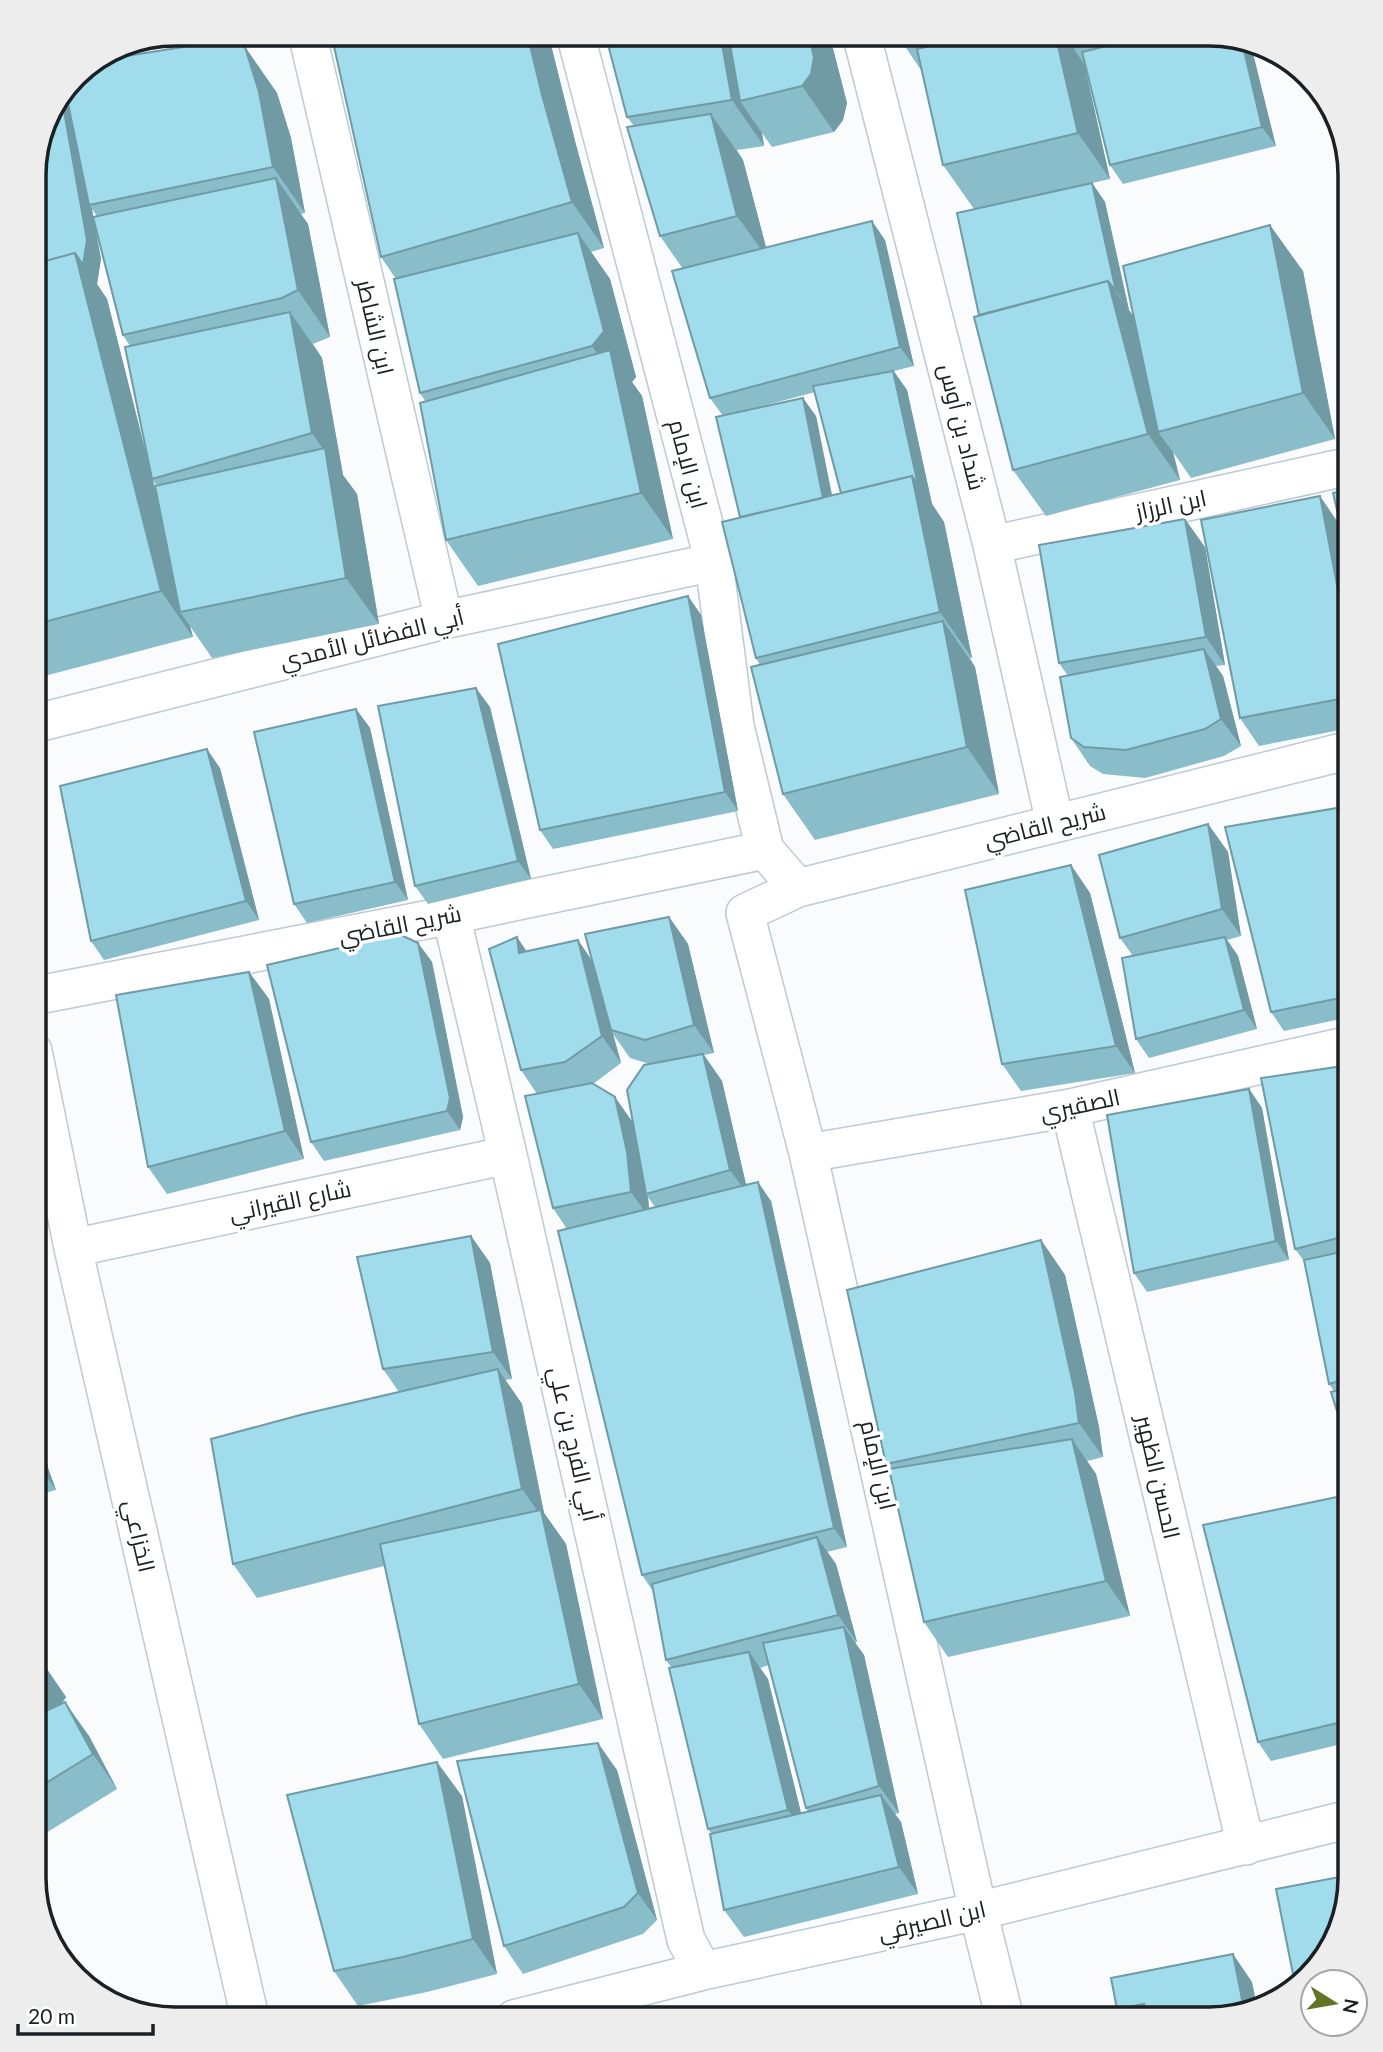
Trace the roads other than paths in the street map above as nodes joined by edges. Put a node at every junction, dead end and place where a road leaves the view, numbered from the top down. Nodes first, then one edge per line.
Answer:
1 (310, 46) edge
2 (578, 46) edge
3 (865, 46) edge
4 (1338, 469) edge
5 (992, 545) junction
6 (713, 562) junction
7 (444, 620) junction
8 (46, 721) edge
9 (1338, 753) edge
10 (1055, 823) junction
11 (765, 850) junction
12 (798, 888) junction
13 (745, 913) joint
14 (451, 915) junction
15 (46, 993) edge
16 (1338, 1048) edge
17 (1070, 1108) junction
18 (46, 1115) edge
19 (807, 1153) junction
20 (508, 1155) junction
21 (73, 1248) junction
22 (1338, 1822) edge
23 (1245, 1846) junction
24 (978, 1911) junction
25 (703, 1971) junction
26 (247, 2006) edge
27 (564, 2006) edge
28 (1002, 2007) edge

1 - 7 street, ابن الشاطر
2 - 6 street, ابن الإمام
3 - 5 street, شداد بن أوس
4 - 5 street, ابن الرزاز
5 - 10 street, شداد بن أوس
6 - 7 street, أبي الفضائل الأمدي
6 - 11 street, ابن الإمام
7 - 8 street, أبي الفضائل الأمدي
9 - 10 street, شريح القاضي
10 - 12 street, شريح القاضي
11 - 12 street, ابن الإمام
11 - 14 street, شريح القاضي
12 - 13 street, شريح القاضي
13 - 19 street, ابن الإمام
14 - 15 street, شريح القاضي
14 - 20 street, أبي الفرج بن علي
16 - 17 street, الصقيري
17 - 19 street, الصقيري
17 - 23 street, الحسن الظهير
18 - 21 street, الخزاعي
19 - 24 street, ابن الإمام
20 - 21 street, شارع القيراني
20 - 25 street, أبي الفرج بن علي
21 - 26 street, الخزاعي
22 - 23 street, ابن الصيرفي
23 - 24 street, ابن الصيرفي
24 - 25 street, ابن الصيرفي
24 - 28 street, ابن الإمام
25 - 27 street, ابن الصيرفي

